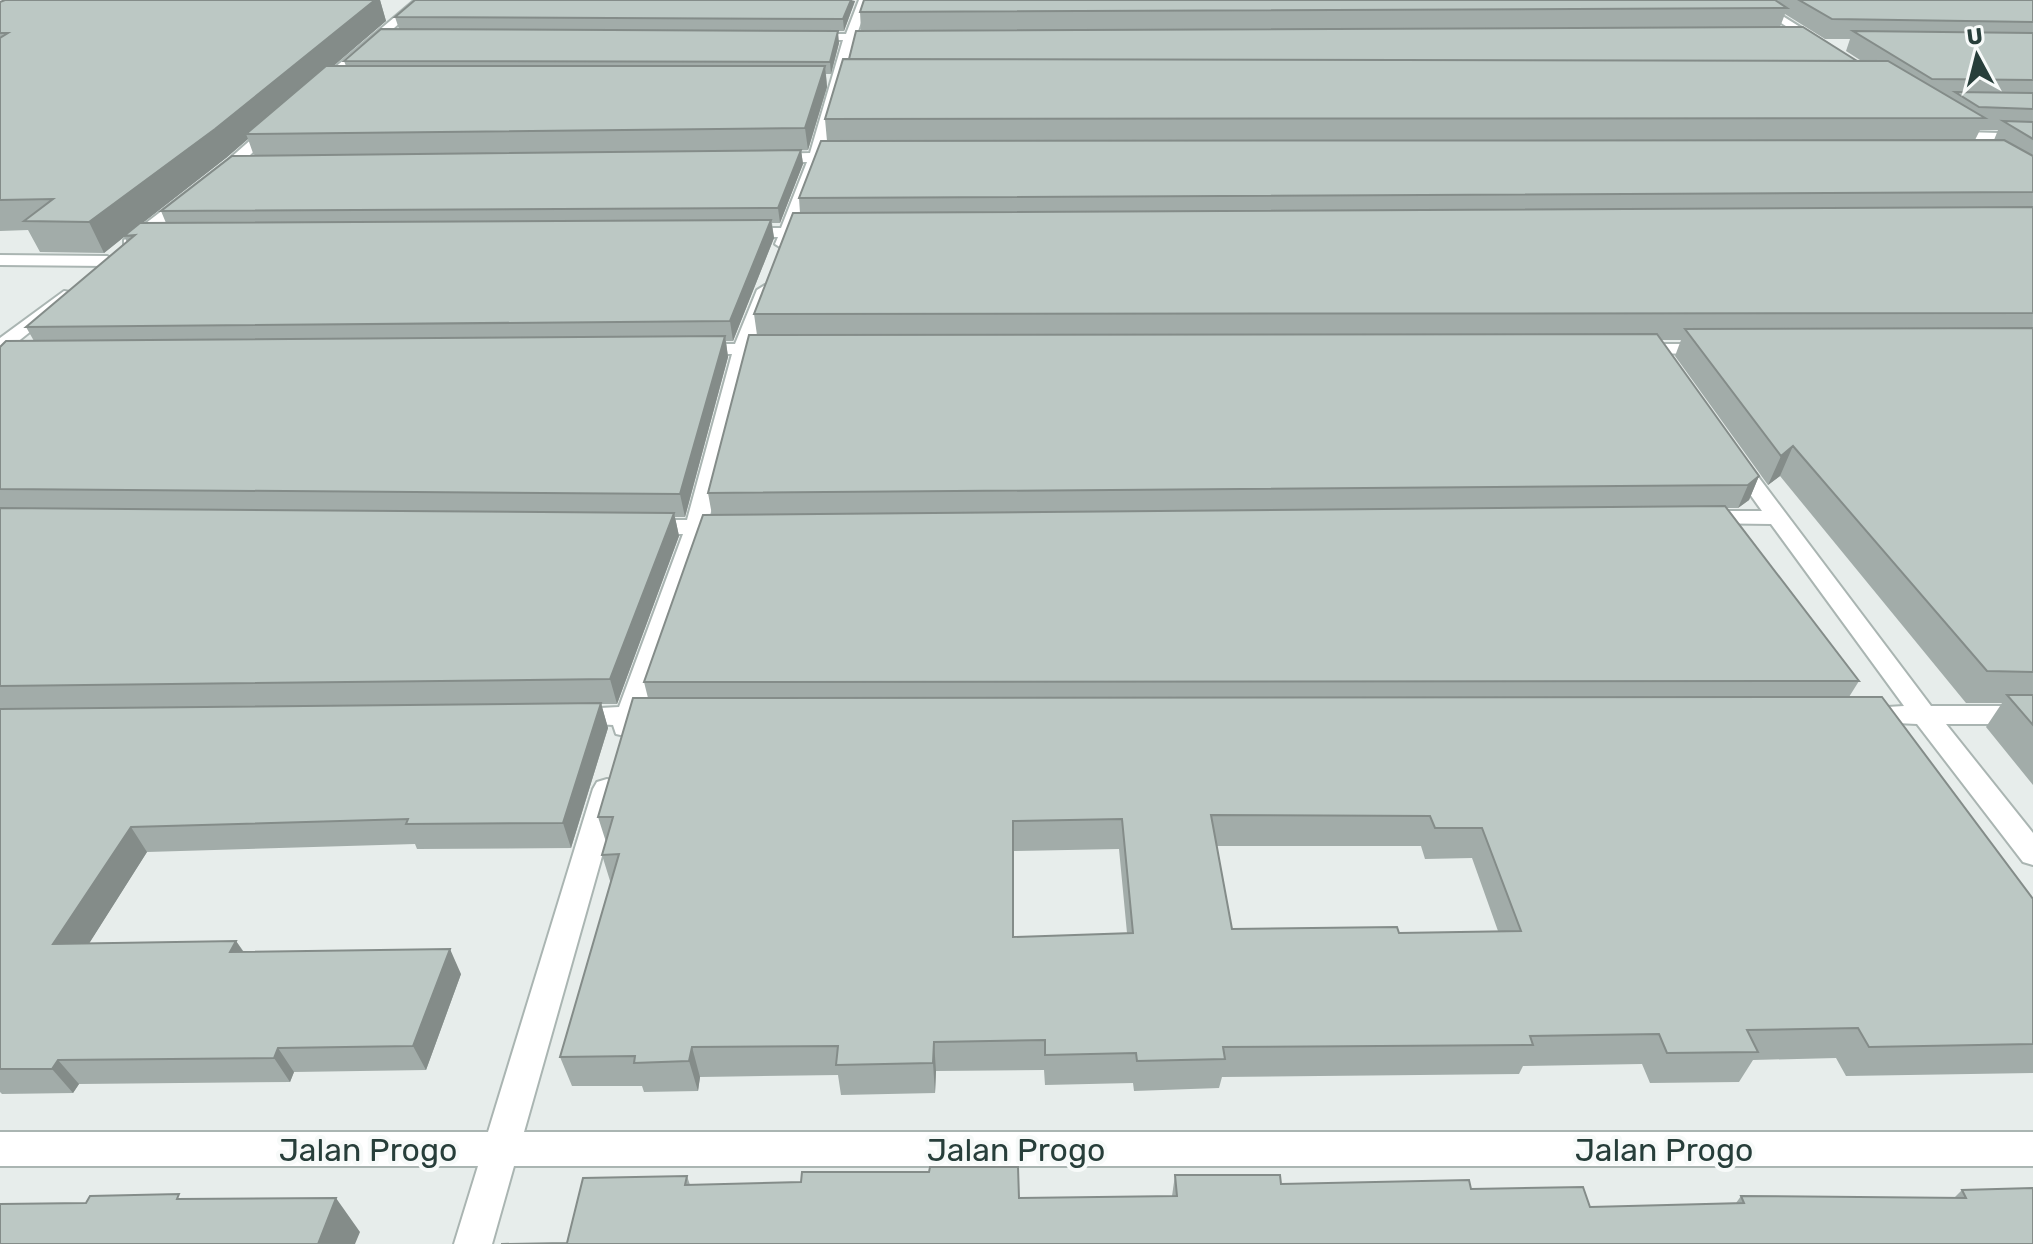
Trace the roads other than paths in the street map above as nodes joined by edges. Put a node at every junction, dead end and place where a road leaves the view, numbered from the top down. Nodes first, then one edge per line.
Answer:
1 (864, 0) edge
2 (1750, 0) edge
3 (418, 2) edge
4 (1783, 33) edge
5 (1804, 33) junction
6 (377, 35) junction
7 (401, 35) edge
8 (799, 37) edge
9 (850, 37) junction
10 (901, 37) edge
11 (1829, 47) edge
12 (327, 80) junction
13 (343, 80) edge
14 (2033, 138) edge
15 (1986, 149) edge
16 (816, 157) junction
17 (864, 157) edge
18 (753, 158) edge
19 (835, 232) edge
20 (723, 233) edge
21 (787, 233) junction
22 (141, 234) junction
23 (167, 234) edge
24 (0, 260) edge
25 (107, 261) junction
26 (679, 349) edge
27 (742, 349) junction
28 (805, 349) edge
29 (1609, 349) edge
30 (1657, 349) junction
31 (1735, 349) edge
32 (5, 352) edge
33 (1675, 375) edge
34 (1721, 440) edge
35 (1775, 517) junction
36 (1680, 518) edge
37 (617, 526) edge
38 (696, 527) junction
39 (743, 527) edge
40 (1844, 715) edge
41 (1924, 715) junction
42 (2033, 715) edge
43 (550, 716) edge
44 (629, 716) junction
45 (677, 716) edge
46 (2033, 854) edge
47 (0, 1149) edge
48 (2033, 1149) edge
49 (499, 1151) junction
50 (473, 1244) edge

1 - 9 street
2 - 5 street
3 - 6 street
4 - 5 street
5 - 11 street
6 - 7 street
6 - 12 street
8 - 9 street
9 - 10 street
9 - 16 street
12 - 13 street
12 - 22 street
14 - 15 street
16 - 17 street
16 - 18 street
16 - 21 street
19 - 21 street
20 - 21 street
21 - 27 street
22 - 23 street
22 - 25 street
24 - 25 street
25 - 32 street
26 - 27 street
27 - 28 street
27 - 38 street
29 - 30 street
30 - 31 street
30 - 33 street
34 - 35 street
35 - 36 street
35 - 41 street
37 - 38 street
38 - 39 street
38 - 44 street
40 - 41 street
41 - 42 street
41 - 46 street
43 - 44 street
44 - 45 street
44 - 49 street
47 - 49 street, Jalan Progo
48 - 49 street, Jalan Progo
49 - 50 street

